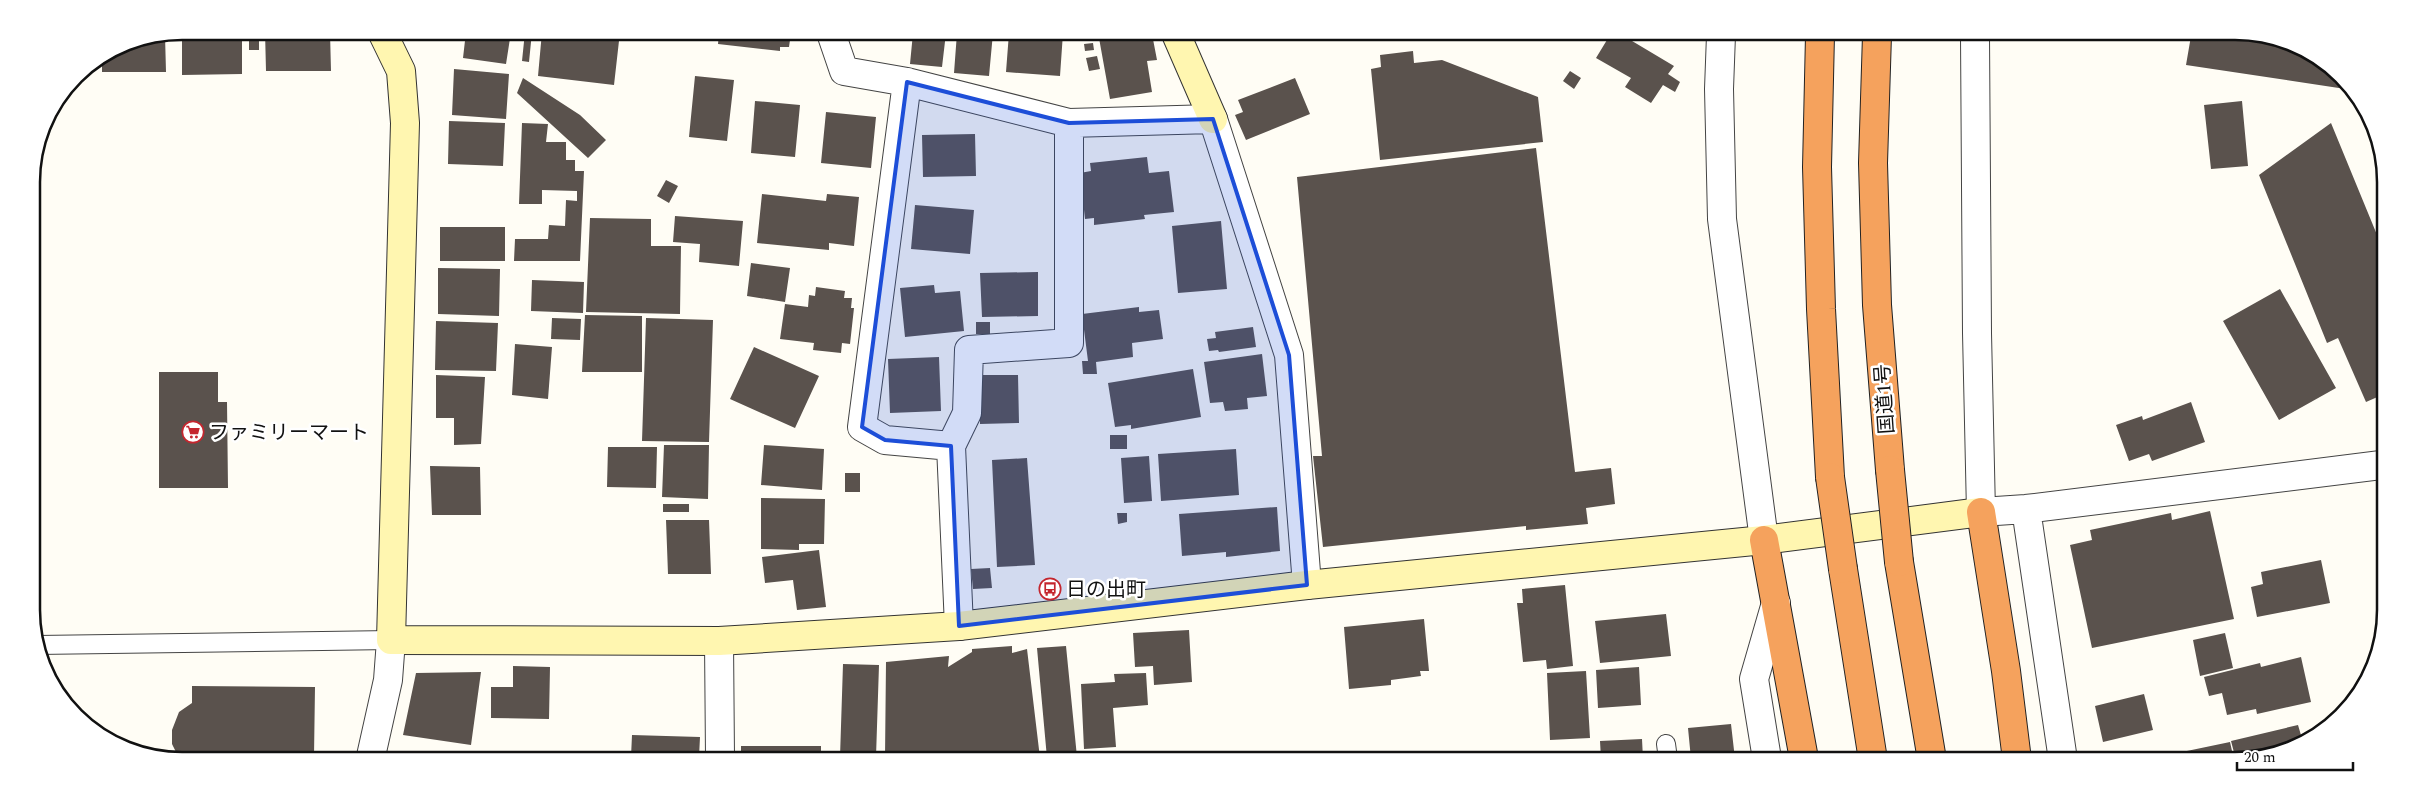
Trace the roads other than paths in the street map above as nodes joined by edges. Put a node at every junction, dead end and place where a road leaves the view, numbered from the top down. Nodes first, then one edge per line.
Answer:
1 (386, 40) edge
2 (833, 40) edge
3 (1179, 40) edge
4 (1720, 40) edge
5 (1820, 40) edge
6 (1877, 40) edge
7 (1975, 40) edge
8 (907, 82) junction
9 (1213, 119) junction
10 (1068, 122) junction
11 (952, 446) junction
12 (2377, 465) edge
13 (2026, 509) junction
14 (1981, 512) junction
15 (1764, 540) junction
16 (1307, 585) junction
17 (1776, 603) junction
18 (959, 626) junction
19 (392, 640) junction
20 (720, 641) junction
21 (45, 645) edge
22 (372, 752) edge
23 (720, 752) edge
24 (1766, 752) edge
25 (1803, 752) edge
26 (1872, 752) edge
27 (1931, 752) edge
28 (2015, 752) edge
29 (2062, 752) edge

1 - 19 street
2 - 8 street
3 - 9 street
4 - 15 street
5 - 26 highway, bridge
6 - 27 highway, 国道1号, bridge
7 - 14 street
8 - 10 street
8 - 11 street
9 - 10 street
9 - 16 street
10 - 11 street
11 - 18 street
12 - 13 street
13 - 14 street
13 - 29 street
14 - 15 street
14 - 28 highway
15 - 16 street
15 - 17 highway
16 - 18 street
17 - 24 street
17 - 25 highway
18 - 20 street
19 - 20 street
19 - 21 lane
19 - 22 street
20 - 23 street

